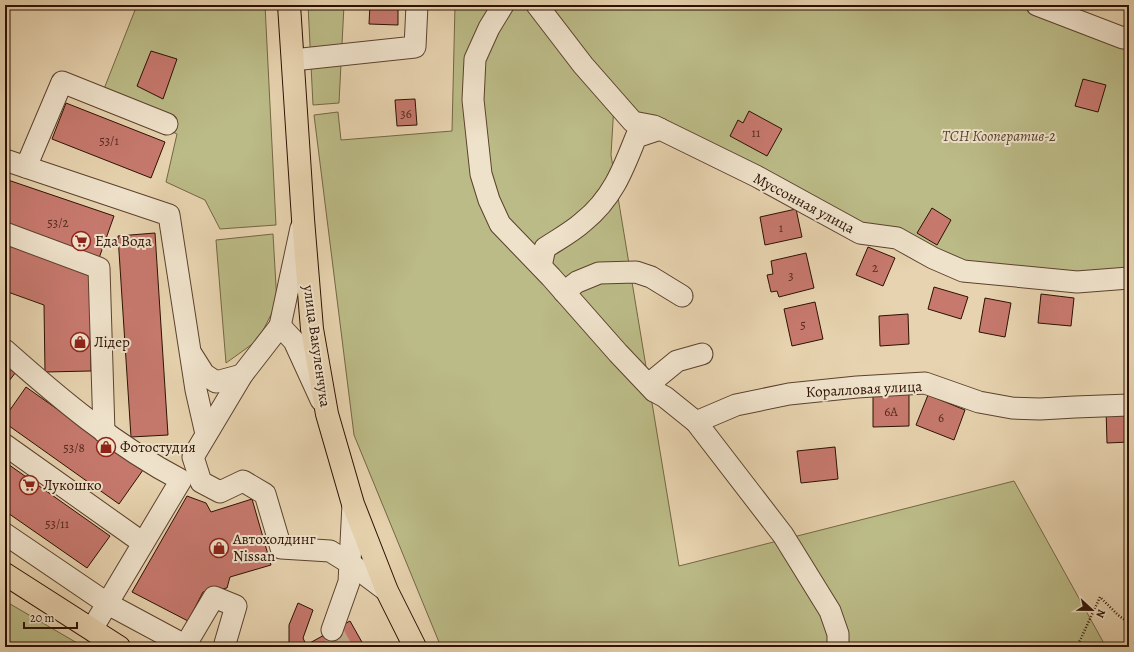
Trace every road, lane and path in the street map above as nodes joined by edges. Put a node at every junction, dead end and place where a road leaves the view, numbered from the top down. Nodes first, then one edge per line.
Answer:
1 (289, 5) edge
2 (417, 5) edge
3 (503, 5) edge
4 (537, 5) edge
5 (1037, 5) edge
6 (1129, 36) edge
7 (293, 60) junction
8 (167, 124) dead end
9 (660, 129) junction
10 (5, 160) edge
11 (26, 167) junction
12 (303, 219) junction
13 (5, 233) edge
14 (541, 266) junction
15 (1129, 278) edge
16 (564, 292) junction
17 (682, 296) dead end
18 (280, 326) junction
19 (5, 350) edge
20 (190, 351) junction
21 (702, 354) dead end
22 (242, 375) junction
23 (660, 394) junction
24 (1129, 405) edge
25 (327, 414) junction
26 (696, 422) junction
27 (104, 432) junction
28 (206, 434) junction
29 (5, 445) edge
30 (353, 504) junction
31 (5, 534) edge
32 (144, 543) junction
33 (351, 564) junction
34 (5, 574) edge
35 (387, 591) junction
36 (108, 604) junction
37 (1129, 622) edge
38 (92, 630) junction
39 (332, 630) dead end
40 (187, 646) edge
41 (119, 647) edge
42 (224, 647) edge
43 (415, 647) edge
44 (838, 647) edge
45 (1077, 647) edge

1 - 7 main road, улица Вакуленчука
2 - 7 street
3 - 14 street
4 - 9 street, Муссонная улица
5 - 6 street
7 - 12 main road, улица Вакуленчука
8 - 11 street
9 - 14 street
9 - 15 street, Муссонная улица
10 - 11 street
11 - 20 street
12 - 18 street
12 - 25 main road, улица Вакуленчука
13 - 27 street
14 - 16 street
16 - 17 street
16 - 23 street
18 - 22 street
18 - 25 street
19 - 27 street
20 - 22 street
20 - 28 street
21 - 23 street
22 - 28 street
23 - 26 street
24 - 26 street, Коралловая улица
25 - 30 main road, улица Вакуленчука
26 - 44 street
27 - 32 street
28 - 33 street
29 - 32 street
30 - 33 street
30 - 35 main road, улица Вакуленчука
31 - 36 street
32 - 36 street
33 - 35 street
33 - 39 street
34 - 38 main road
35 - 43 main road, улица Вакуленчука
36 - 38 street
36 - 40 street
37 - 45 path
38 - 41 main road
40 - 42 street

